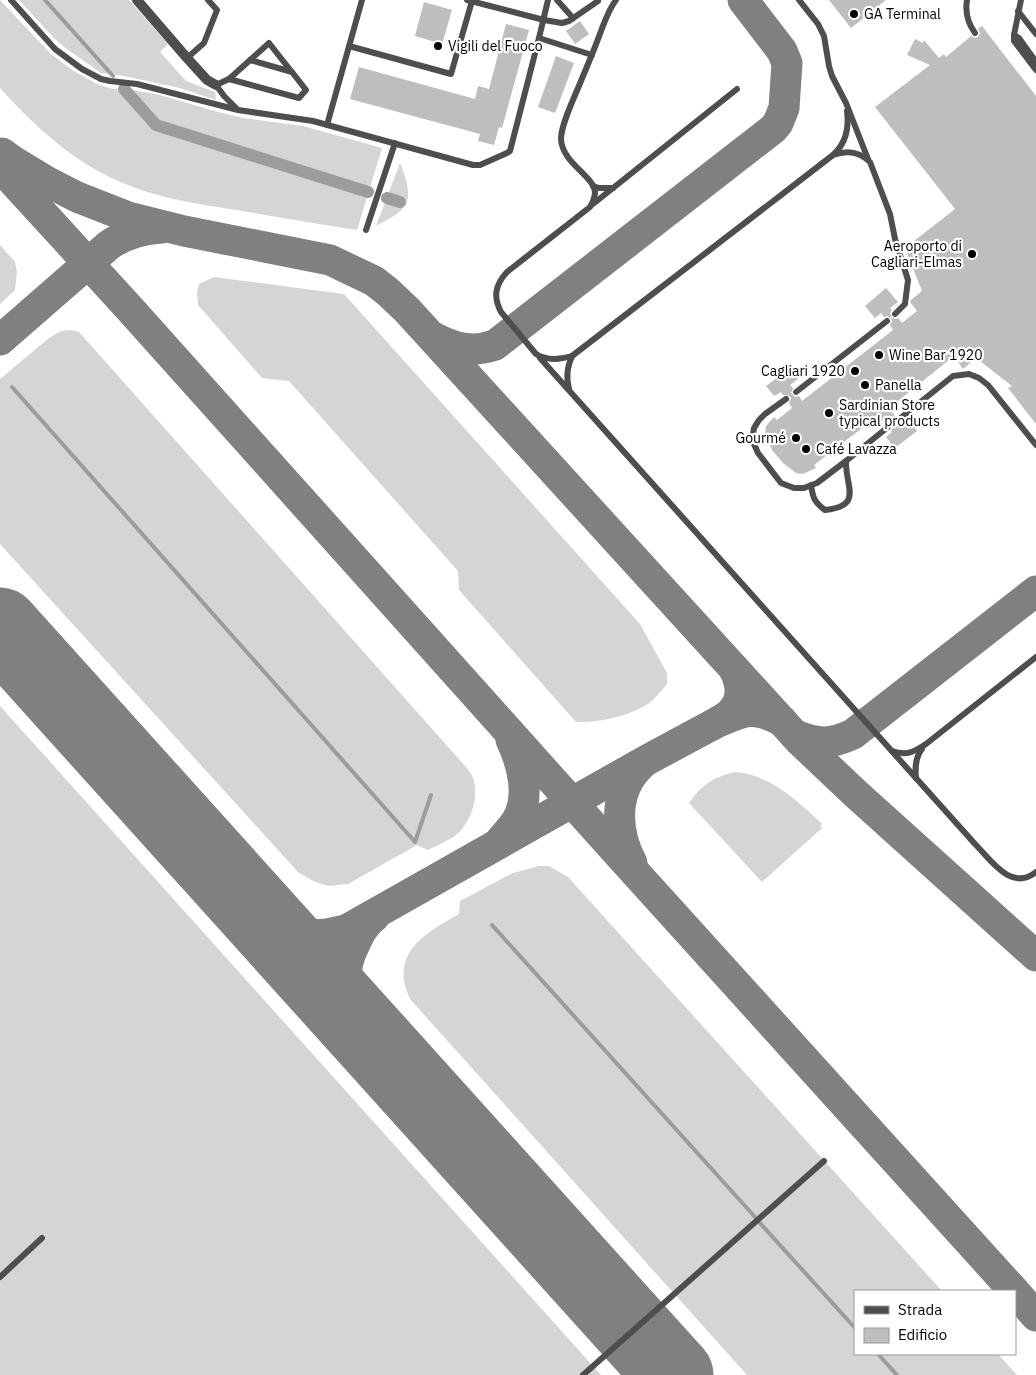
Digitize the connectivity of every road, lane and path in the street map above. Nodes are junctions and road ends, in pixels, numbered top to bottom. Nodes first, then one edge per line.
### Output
1 (11, 0) edge
2 (137, 0) edge
3 (208, 0) edge
4 (362, 0) edge
5 (548, 0) edge
6 (557, 0) edge
7 (598, 0) edge
8 (616, 0) edge
9 (799, 0) edge
10 (967, 0) edge
11 (1021, 0) edge
12 (469, 1) edge
13 (1018, 11) junction
14 (573, 18) junction
15 (544, 20) junction
16 (975, 32) dead end
17 (1036, 34) edge
18 (1014, 36) junction
19 (539, 38) junction
20 (349, 46) junction
21 (592, 55) junction
22 (187, 58) junction
23 (250, 60) junction
24 (1036, 62) edge
25 (1036, 70) edge
26 (292, 72) junction
27 (229, 79) junction
28 (216, 85) junction
29 (736, 90) dead end
30 (846, 102) junction
31 (238, 110) junction
32 (327, 125) junction
33 (394, 143) junction
34 (833, 155) junction
35 (870, 162) junction
36 (593, 186) junction
37 (613, 188) junction
38 (590, 207) junction
39 (366, 230) dead end
40 (895, 314) dead end
41 (887, 321) dead end
42 (536, 354) junction
43 (572, 356) junction
44 (569, 391) junction
45 (796, 392) dead end
46 (786, 399) dead end
47 (898, 420) dead end
48 (888, 427) dead end
49 (1036, 445) edge
50 (846, 461) junction
51 (811, 485) junction
52 (1036, 657) edge
53 (926, 744) junction
54 (891, 750) junction
55 (916, 778) junction
56 (1036, 872) edge
57 (824, 1161) dead end
58 (42, 1238) dead end
59 (0, 1277) edge
60 (583, 1375) edge

1 - 31 lane
2 - 22 street
3 - 22 lane
4 - 20 lane
5 - 15 lane
6 - 14 lane
7 - 14 lane
8 - 21 lane
9 - 30 lane
10 - 16 lane
11 - 13 lane
12 - 15 lane
12 - 20 lane
13 - 17 lane
13 - 18 lane
14 - 15 lane
15 - 19 lane
18 - 24 lane
18 - 25 lane
19 - 21 lane
19 - 33 lane
20 - 32 lane
21 - 36 lane
22 - 28 street
23 - 26 lane
23 - 26 lane
23 - 27 lane
26 - 27 lane
27 - 28 lane
28 - 31 lane
29 - 37 lane
30 - 34 lane
30 - 35 lane
31 - 32 lane
32 - 33 lane
33 - 39 lane
34 - 35 lane
34 - 43 lane
35 - 40 lane
36 - 37 lane
36 - 38 lane
37 - 38 lane
38 - 42 lane
41 - 45 lane
42 - 43 lane
42 - 44 lane
43 - 44 lane
44 - 54 lane
46 - 51 lane
47 - 49 lane
48 - 50 lane
50 - 51 lane
50 - 51 lane
52 - 53 lane
53 - 54 lane
53 - 55 lane
54 - 55 lane
55 - 56 lane
57 - 60 lane
58 - 59 lane

